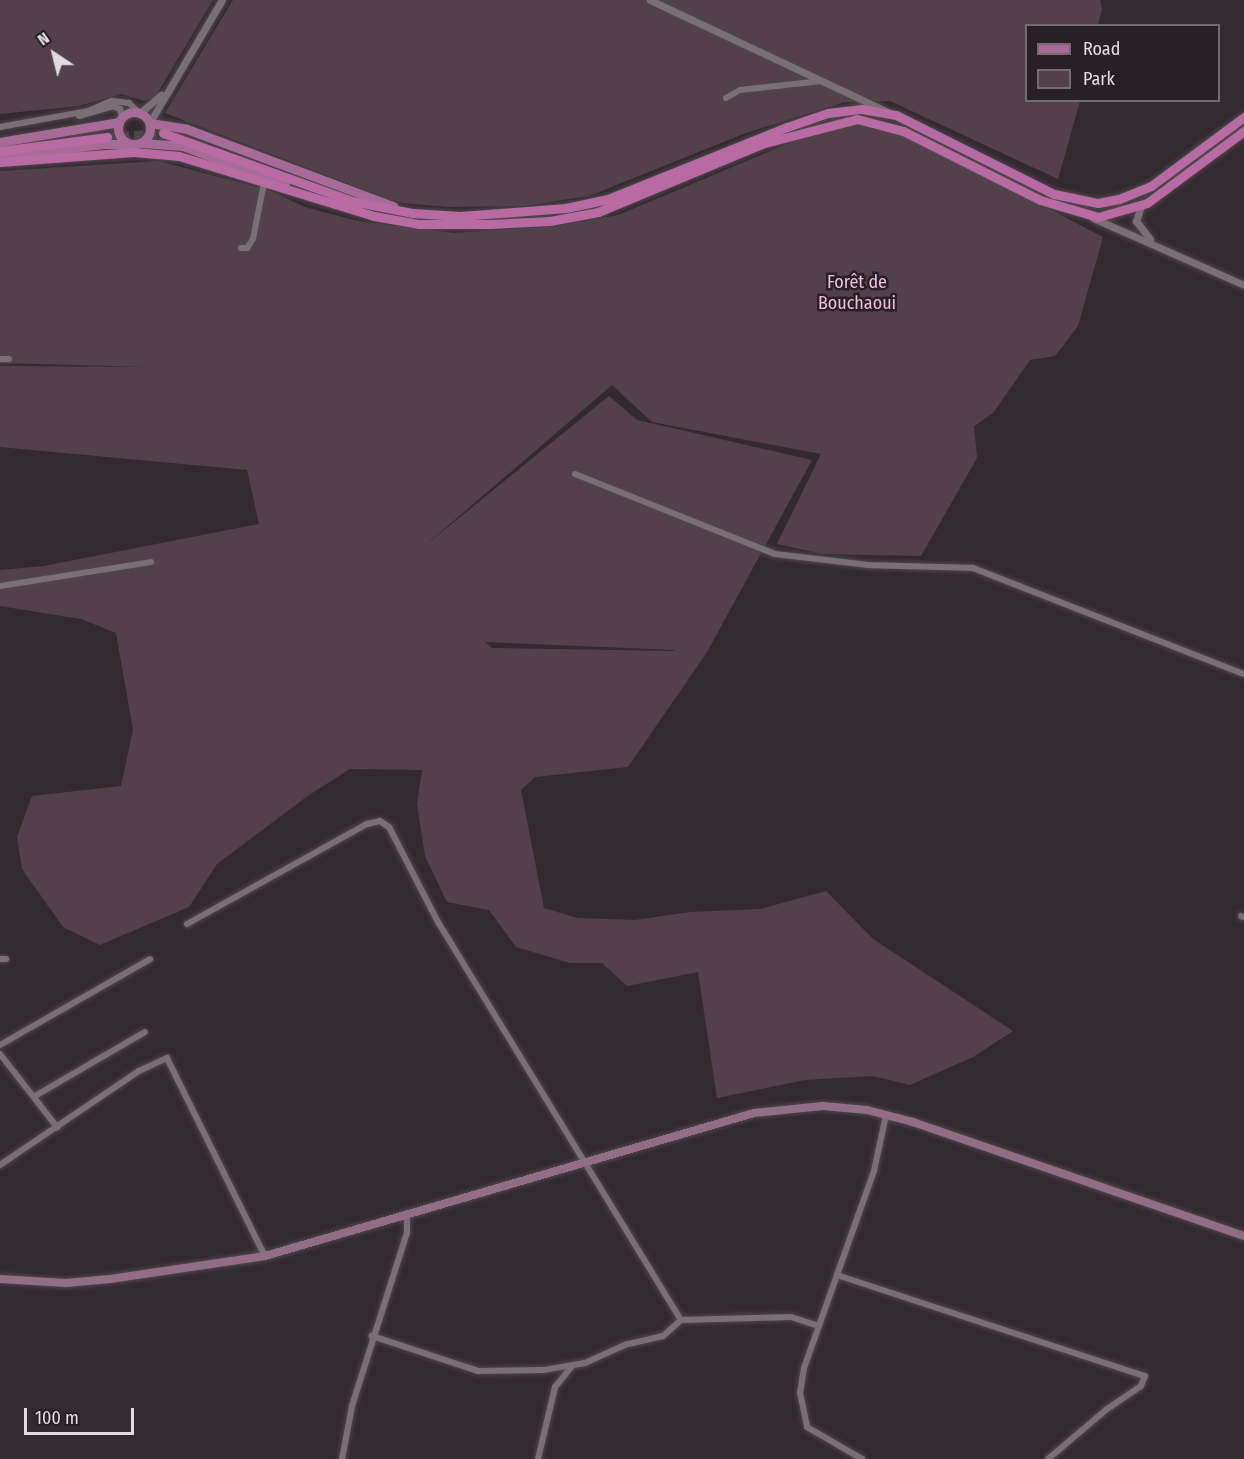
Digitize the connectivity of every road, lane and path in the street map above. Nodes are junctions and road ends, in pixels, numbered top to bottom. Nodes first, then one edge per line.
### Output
1 (222, 0) edge
2 (650, 0) edge
3 (823, 81) junction
4 (170, 83) junction
5 (726, 98) dead end
6 (139, 112) junction
7 (896, 115) junction
8 (63, 116) junction
9 (1244, 117) edge
10 (121, 119) junction
11 (150, 123) junction
12 (0, 128) edge
13 (1244, 131) edge
14 (164, 134) tunnel mouth
15 (107, 137) tunnel mouth
16 (0, 142) edge
17 (137, 143) junction
18 (0, 151) edge
19 (0, 157) edge
20 (0, 162) edge
21 (264, 183) junction
22 (332, 205) junction
23 (1141, 206) junction
24 (412, 213) junction
25 (1086, 215) junction
26 (241, 248) dead end
27 (1161, 248) junction
28 (1244, 285) edge
29 (0, 359) edge
30 (9, 359) dead end
31 (575, 474) dead end
32 (151, 562) dead end
33 (0, 586) edge
34 (1244, 674) edge
35 (187, 924) dead end
36 (150, 958) dead end
37 (145, 1032) dead end
38 (0, 1045) edge
39 (0, 1054) edge
40 (35, 1096) junction
41 (886, 1115) junction
42 (57, 1127) junction
43 (589, 1164) junction
44 (0, 1165) edge
45 (407, 1217) junction
46 (1244, 1236) edge
47 (265, 1256) junction
48 (837, 1275) junction
49 (0, 1279) edge
50 (681, 1320) junction
51 (819, 1326) junction
52 (372, 1336) junction
53 (572, 1365) junction
54 (342, 1459) edge
55 (538, 1459) edge
56 (862, 1459) edge
57 (1048, 1459) edge

1 - 4 street
2 - 3 street
3 - 5 street
3 - 7 street
4 - 6 street
4 - 11 street
6 - 8 street
6 - 10 main road
6 - 11 main road
7 - 9 highway
7 - 24 highway
8 - 10 street
8 - 12 street
10 - 16 main road
10 - 17 main road
11 - 17 main road
11 - 24 main road
13 - 23 highway
14 - 24 highway
15 - 18 highway
17 - 19 main road
17 - 22 main road
20 - 21 highway
21 - 22 highway
21 - 26 street
22 - 25 highway
23 - 25 highway
23 - 27 street
25 - 27 street
27 - 28 street
29 - 30 street
31 - 34 street
32 - 33 street
35 - 43 street
36 - 38 street
37 - 40 street
39 - 40 street
40 - 42 street
41 - 43 main road
41 - 46 main road
41 - 48 street
42 - 44 street
42 - 47 street
43 - 45 main road
43 - 50 street
45 - 47 main road
45 - 52 street
47 - 49 main road
48 - 51 street
48 - 57 street
50 - 51 street
50 - 53 street
51 - 56 street
52 - 53 street
52 - 54 street
53 - 55 street

